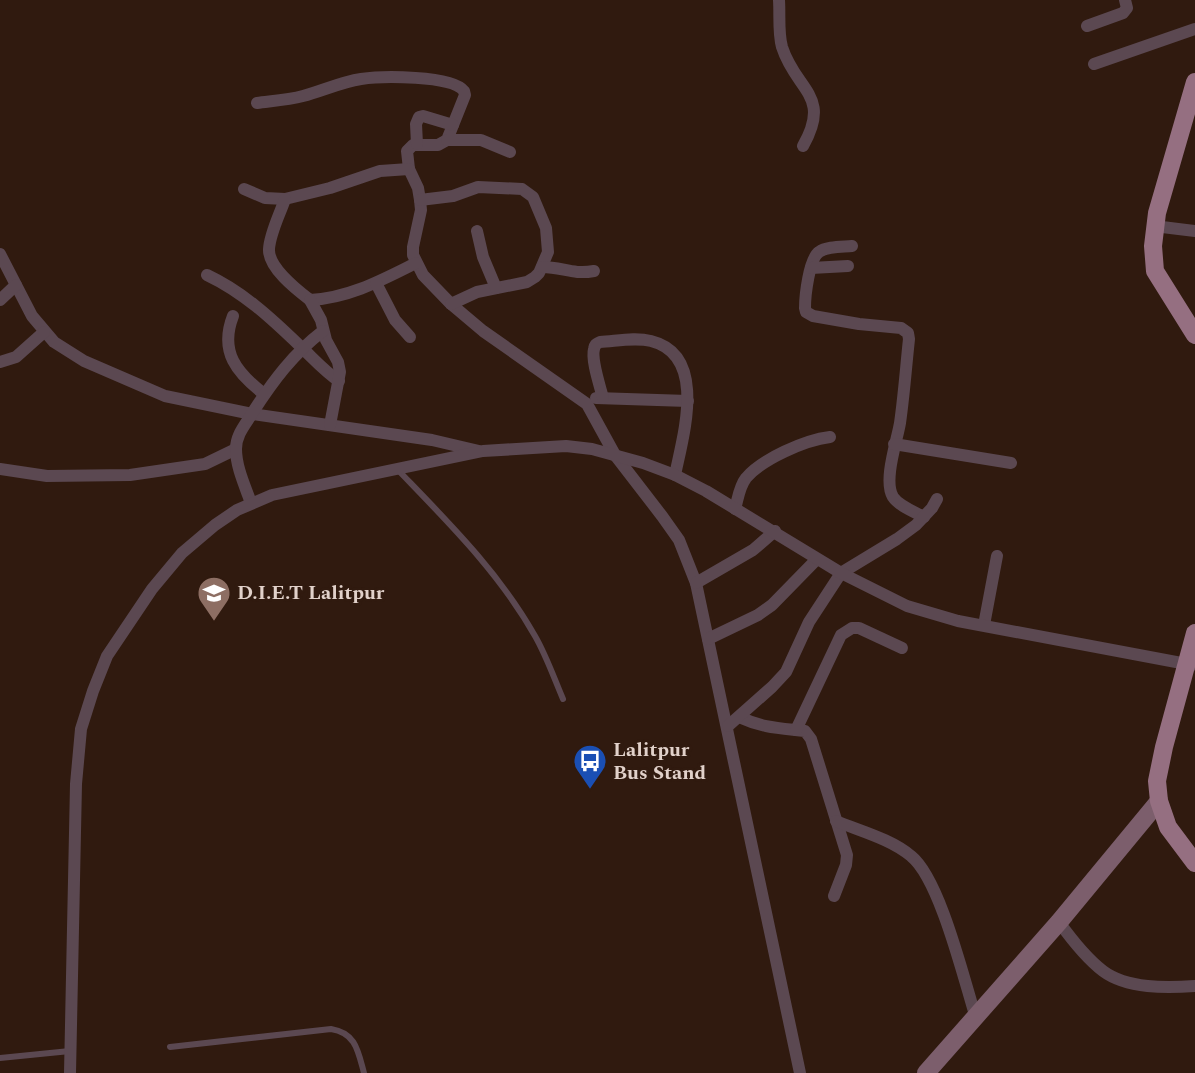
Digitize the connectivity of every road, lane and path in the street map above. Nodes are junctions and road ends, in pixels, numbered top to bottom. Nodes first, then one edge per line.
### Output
1 (779, 0) edge
2 (1125, 0) edge
3 (1087, 26) dead end
4 (1195, 29) edge
5 (1094, 64) dead end
6 (1194, 86) edge
7 (257, 104) dead end
8 (453, 125) junction
9 (447, 140) junction
10 (417, 144) junction
11 (803, 146) dead end
12 (510, 152) dead end
13 (409, 169) junction
14 (244, 189) dead end
15 (285, 199) junction
16 (420, 200) junction
17 (1154, 226) junction
18 (477, 231) dead end
19 (1195, 231) edge
20 (852, 246) dead end
21 (0, 254) edge
22 (416, 263) junction
23 (848, 266) dead end
24 (542, 267) junction
25 (811, 268) junction
26 (594, 271) dead end
27 (207, 274) dead end
28 (376, 283) junction
29 (16, 285) junction
30 (496, 288) junction
31 (0, 300) edge
32 (310, 300) junction
33 (451, 304) junction
34 (233, 316) dead end
35 (323, 331) junction
36 (44, 332) junction
37 (1195, 335) edge
38 (410, 337) dead end
39 (302, 347) junction
40 (0, 362) edge
41 (339, 381) junction
42 (264, 394) junction
43 (580, 397) junction
44 (603, 398) junction
45 (688, 401) junction
46 (252, 414) junction
47 (330, 425) junction
48 (830, 437) dead end
49 (894, 444) junction
50 (236, 449) junction
51 (483, 452) junction
52 (615, 454) junction
53 (1011, 463) dead end
54 (0, 469) edge
55 (396, 469) junction
56 (675, 475) junction
57 (937, 499) dead end
58 (251, 503) junction
59 (735, 509) junction
60 (924, 517) junction
61 (775, 531) junction
62 (997, 556) dead end
63 (818, 558) junction
64 (841, 573) junction
65 (696, 583) junction
66 (984, 625) junction
67 (1195, 633) edge
68 (708, 639) junction
69 (902, 648) dead end
70 (1191, 665) edge
71 (563, 699) dead end
72 (739, 717) junction
73 (728, 726) junction
74 (796, 730) junction
75 (1159, 801) junction
76 (836, 821) junction
77 (1195, 863) edge
78 (834, 896) dead end
79 (1059, 922) junction
80 (1195, 986) edge
81 (976, 1018) junction
82 (170, 1047) dead end
83 (70, 1051) junction
84 (0, 1058) edge
85 (70, 1073) edge
86 (364, 1073) edge
87 (800, 1073) edge
88 (926, 1073) edge

1 - 11 street
2 - 3 street
4 - 5 street
6 - 17 main road
7 - 8 street
8 - 9 street
8 - 10 street
9 - 10 street
9 - 12 street
10 - 13 street
13 - 15 street
13 - 16 street
14 - 15 street
15 - 32 street
16 - 22 street
16 - 24 street
17 - 19 street
17 - 37 main road
18 - 30 street
20 - 25 street
21 - 29 street
22 - 28 street
22 - 33 street
23 - 25 street
24 - 26 street
24 - 30 street
25 - 49 street
27 - 39 street
28 - 32 street
28 - 38 street
29 - 31 street
29 - 36 street
30 - 33 street
32 - 35 street
33 - 43 street
34 - 42 street
35 - 39 street
35 - 41 street
36 - 40 street
36 - 46 street
39 - 41 street
39 - 42 street
41 - 47 street
42 - 46 street
43 - 44 street
43 - 52 street
44 - 45 street
44 - 45 street
45 - 56 street
46 - 47 street
46 - 50 street
47 - 51 street
48 - 59 street
49 - 53 street
49 - 60 street
50 - 54 street
50 - 58 street
51 - 52 street
51 - 55 street
52 - 56 street
52 - 65 street
55 - 58 street
55 - 71 lane
56 - 59 street
57 - 60 street
58 - 83 street
59 - 61 street
60 - 64 street
61 - 63 street
61 - 65 street
62 - 66 street
63 - 64 street
63 - 68 street
64 - 66 street
64 - 72 street
65 - 68 street
66 - 70 street
67 - 70 main road
68 - 73 street
69 - 74 street
70 - 75 main road
72 - 73 street
72 - 74 street
73 - 87 street
74 - 76 street
75 - 77 main road
75 - 79 street
76 - 78 street
76 - 81 street
79 - 80 street
79 - 81 street
81 - 88 street
82 - 86 lane
83 - 84 lane
83 - 85 street

